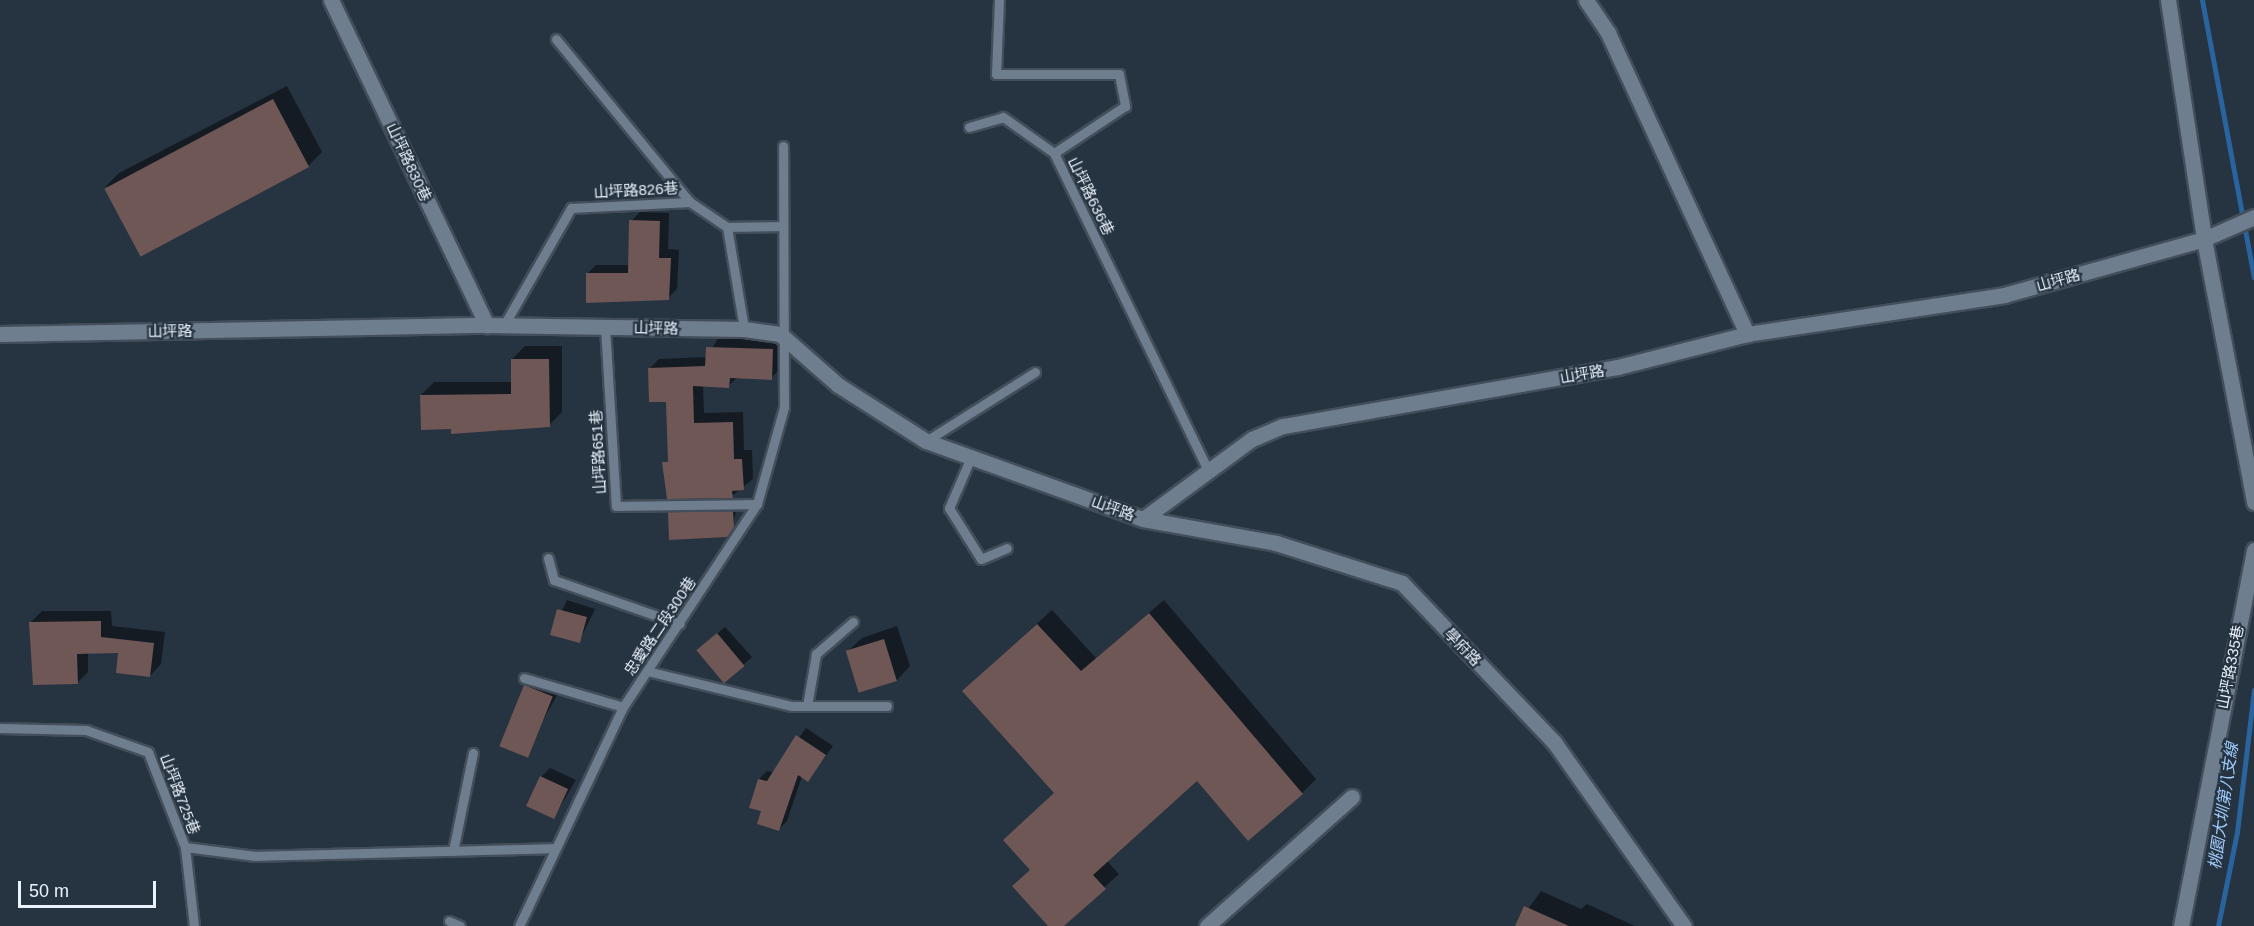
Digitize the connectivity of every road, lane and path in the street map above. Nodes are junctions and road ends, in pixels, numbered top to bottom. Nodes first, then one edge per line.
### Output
1 (330, 0) edge
2 (999, 0) edge
3 (1586, 0) edge
4 (2168, 0) edge
5 (556, 39) dead end
6 (969, 127) dead end
7 (783, 146) dead end
8 (1054, 153) junction
9 (690, 202) junction
10 (2247, 220) edge
11 (782, 226) junction
12 (727, 227) junction
13 (2204, 238) junction
14 (487, 325) junction
15 (504, 325) junction
16 (605, 327) junction
17 (744, 329) junction
18 (0, 334) edge
19 (780, 334) junction
20 (1747, 334) junction
21 (1035, 372) dead end
22 (926, 441) junction
23 (971, 457) junction
24 (1209, 470) junction
25 (2254, 502) edge
26 (757, 504) junction
27 (1143, 519) junction
28 (1006, 548) dead end
29 (2254, 549) edge
30 (548, 558) dead end
31 (853, 622) dead end
32 (680, 624) junction
33 (647, 671) junction
34 (524, 678) dead end
35 (807, 706) junction
36 (887, 706) dead end
37 (623, 707) junction
38 (0, 728) edge
39 (473, 753) dead end
40 (1352, 797) dead end
41 (185, 848) junction
42 (556, 848) junction
43 (453, 851) junction
44 (449, 921) dead end
45 (194, 926) edge
46 (460, 926) edge
47 (519, 926) edge
48 (1207, 926) edge
49 (1684, 926) edge
50 (2181, 926) edge

1 - 14 street, 山坪路830巷
2 - 8 lane, 山坪路636巷
3 - 20 street
4 - 13 street
5 - 9 lane
6 - 8 lane
7 - 11 lane, 忠愛路二段300巷
8 - 24 lane, 山坪路636巷
9 - 12 lane, 山坪路826巷
9 - 15 lane, 山坪路826巷
10 - 13 street, 山坪路
11 - 12 lane
11 - 19 lane, 忠愛路二段300巷
12 - 17 lane
13 - 20 street, 山坪路
13 - 25 street
14 - 15 street, 山坪路
14 - 18 street, 山坪路
15 - 16 street, 山坪路
16 - 17 street, 山坪路
16 - 26 lane, 山坪路651巷
17 - 19 street, 山坪路
19 - 22 street, 山坪路
19 - 26 lane, 忠愛路二段300巷
20 - 24 street, 山坪路
21 - 22 lane
22 - 23 street, 山坪路
23 - 27 street, 山坪路
23 - 28 lane
24 - 27 street, 山坪路
26 - 32 lane, 忠愛路二段300巷
27 - 49 street, 學府路
29 - 50 street, 山坪路335巷
30 - 32 lane
31 - 35 lane
32 - 33 lane, 忠愛路二段300巷
33 - 35 lane
33 - 37 lane, 忠愛路二段300巷
34 - 37 lane
35 - 36 lane
37 - 42 lane, 忠愛路二段300巷
38 - 41 lane, 山坪路725巷
39 - 43 lane
40 - 48 street
41 - 43 lane
41 - 45 lane, 山坪路725巷
42 - 43 lane
42 - 47 lane, 忠愛路二段300巷
44 - 46 lane

